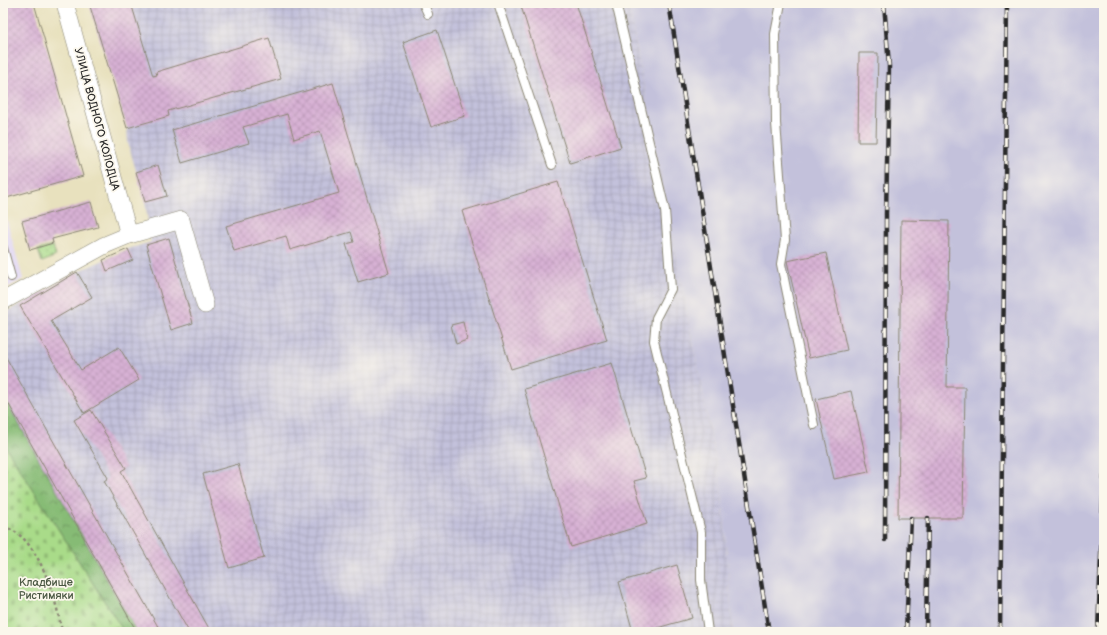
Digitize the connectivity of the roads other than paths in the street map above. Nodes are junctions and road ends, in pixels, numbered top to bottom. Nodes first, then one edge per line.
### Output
1 (65, 3) edge
2 (423, 3) edge
3 (498, 3) edge
4 (616, 3) edge
5 (781, 3) edge
6 (428, 14) dead end
7 (552, 164) dead end
8 (129, 235) junction
9 (3, 248) edge
10 (11, 277) dead end
11 (3, 301) edge
12 (205, 305) dead end
13 (814, 425) dead end
14 (708, 632) edge

1 - 8 street, УЛИЦА ВОДНОГО КОЛОДЦА
2 - 6 lane
3 - 7 lane
4 - 14 lane
5 - 13 lane
8 - 11 street
8 - 12 street
9 - 10 lane

